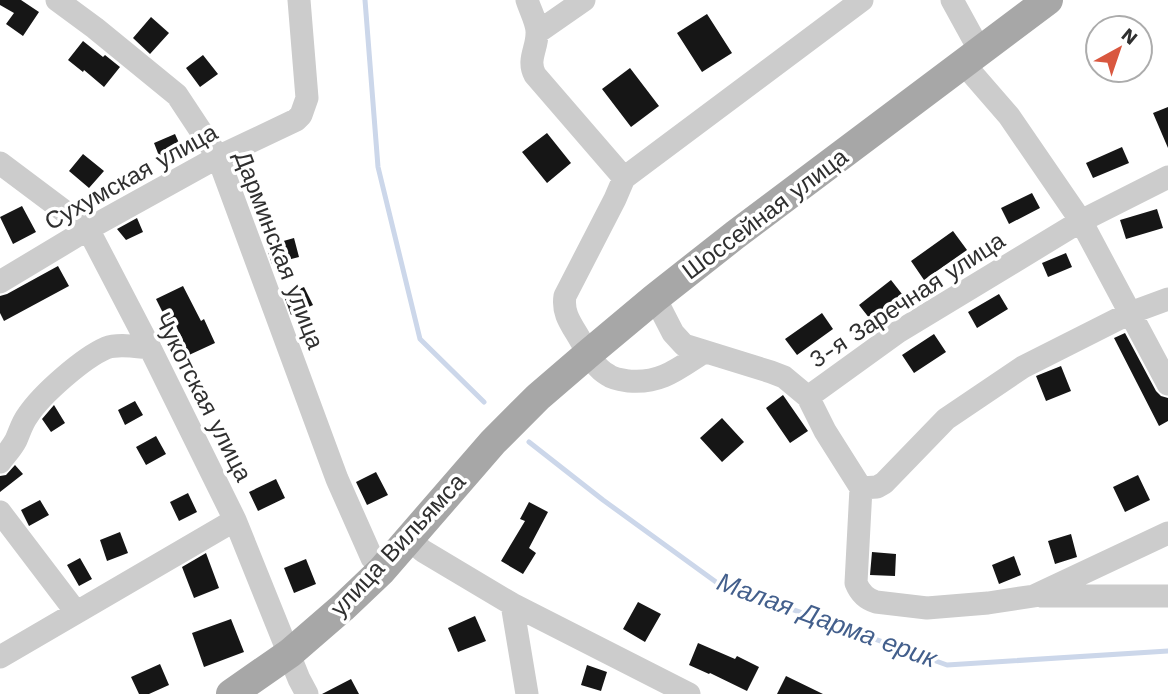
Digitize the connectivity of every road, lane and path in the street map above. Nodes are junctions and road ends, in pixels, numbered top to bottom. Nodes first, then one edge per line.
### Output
1 (57, 0) edge
2 (299, 0) edge
3 (527, 0) edge
4 (584, 0) edge
5 (862, 0) edge
6 (952, 0) edge
7 (1048, 0) edge
8 (538, 32) junction
9 (971, 57) junction
10 (218, 157) junction
11 (0, 163) edge
12 (1168, 177) edge
13 (624, 178) junction
14 (1081, 220) junction
15 (88, 229) junction
16 (0, 282) edge
17 (655, 298) junction
18 (1168, 299) edge
19 (1130, 313) junction
20 (150, 348) junction
21 (704, 352) junction
22 (588, 354) junction
23 (1168, 384) edge
24 (808, 397) junction
25 (493, 442) joint
26 (0, 462) edge
27 (861, 488) junction
28 (0, 512) edge
29 (235, 520) junction
30 (1168, 533) edge
31 (409, 539) junction
32 (382, 570) junction
33 (1034, 596) junction
34 (1168, 596) edge
35 (512, 604) junction
36 (76, 612) junction
37 (290, 653) junction
38 (0, 657) edge
39 (231, 694) edge
40 (307, 694) edge
41 (527, 694) edge
42 (689, 694) edge

1 - 10 street, Дарминская улица
2 - 10 street, Сухумская улица
3 - 8 street
4 - 8 street
5 - 13 street
6 - 9 street
7 - 9 main road, Шоссейная улица
8 - 13 street
9 - 14 street
9 - 17 main road, Шоссейная улица
10 - 15 street, Сухумская улица
10 - 32 street, Дарминская улица
11 - 15 street, Чукотская улица
12 - 14 street, 3-я Заречная улица
13 - 22 street
14 - 19 street
14 - 24 street, 3-я Заречная улица
15 - 16 street, Сухумская улица
15 - 20 street, Чукотская улица
17 - 21 street, 3-я Заречная улица
17 - 22 main road, Шоссейная улица
18 - 19 street
19 - 23 street
19 - 27 street
20 - 26 street
20 - 29 street, Чукотская улица
21 - 22 street
21 - 24 street, 3-я Заречная улица
22 - 25 main road, Шоссейная улица
24 - 27 street
25 - 31 main road, улица Вильямса
27 - 33 street
28 - 36 street
29 - 36 street
29 - 37 street, Чукотская улица
30 - 33 street
31 - 32 main road, улица Вильямса
31 - 35 street
32 - 37 main road, улица Вильямса
33 - 34 street
35 - 41 street
35 - 42 street
36 - 38 street
37 - 39 main road, улица Вильямса
37 - 40 street, Чукотская улица

